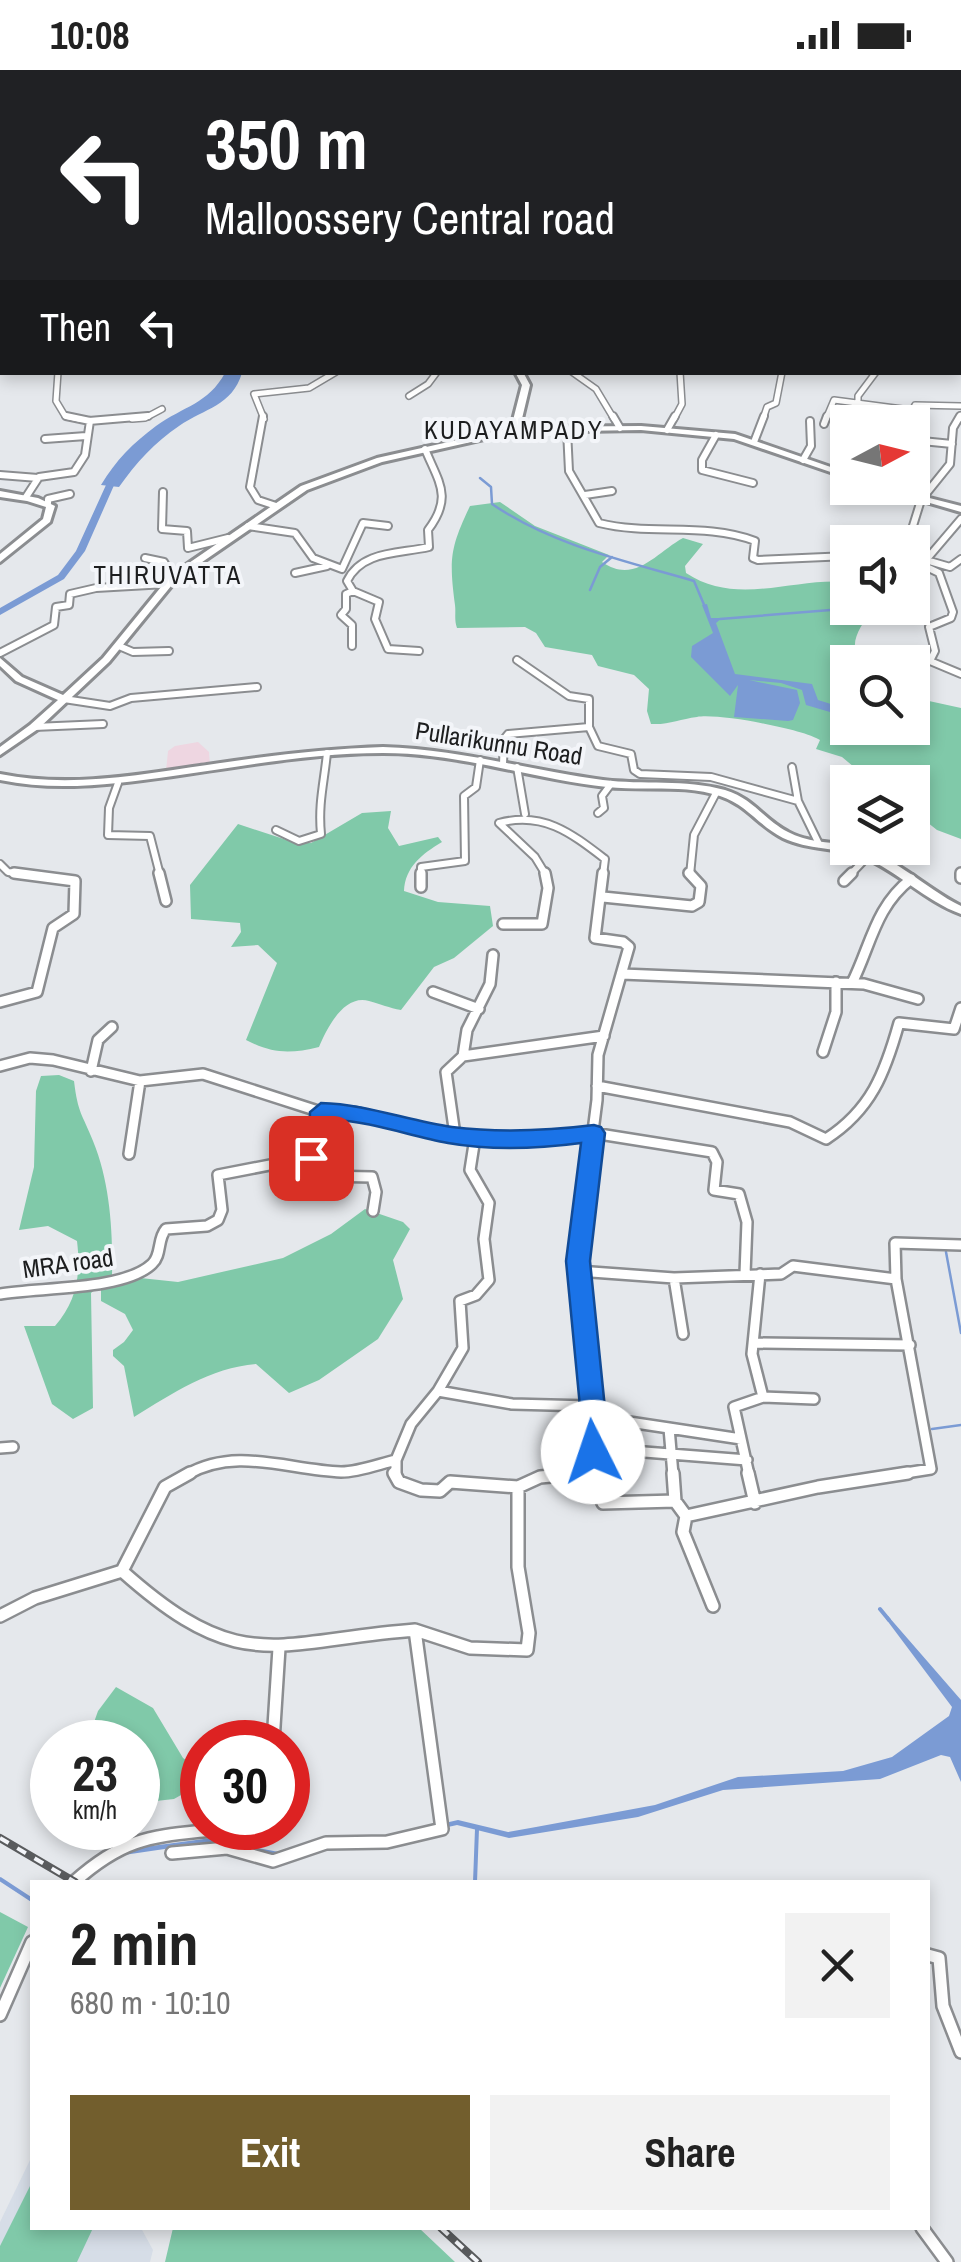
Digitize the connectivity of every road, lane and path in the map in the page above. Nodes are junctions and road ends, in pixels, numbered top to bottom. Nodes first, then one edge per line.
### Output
1 (58, 375) edge
2 (334, 375) edge
3 (434, 375) edge
4 (521, 375) edge
5 (576, 375) edge
6 (680, 375) edge
7 (781, 375) edge
8 (878, 375) edge
9 (409, 396) dead end
10 (858, 403) junction
11 (873, 405) edge
12 (914, 405) edge
13 (961, 406) edge
14 (162, 409) dead end
15 (961, 415) edge
16 (89, 420) junction
17 (810, 421) dead end
18 (824, 424) dead end
19 (620, 428) junction
20 (515, 430) junction
21 (567, 430) junction
22 (666, 430) junction
23 (716, 435) junction
24 (86, 436) junction
25 (45, 439) dead end
26 (754, 442) junction
27 (930, 443) edge
28 (955, 446) edge
29 (425, 448) junction
30 (803, 460) junction
31 (830, 470) edge
32 (0, 476) edge
33 (38, 478) junction
34 (752, 483) dead end
35 (930, 489) edge
36 (612, 491) dead end
37 (163, 492) dead end
38 (0, 494) edge
39 (70, 494) dead end
40 (585, 495) junction
41 (26, 497) junction
42 (930, 502) edge
43 (48, 503) junction
44 (276, 506) junction
45 (961, 509) edge
46 (961, 519) edge
47 (248, 526) junction
48 (388, 526) dead end
49 (957, 529) edge
50 (228, 538) junction
51 (145, 558) dead end
52 (830, 558) edge
53 (0, 559) edge
54 (960, 560) edge
55 (327, 566) junction
56 (930, 569) edge
57 (346, 570) junction
58 (295, 573) dead end
59 (170, 581) junction
60 (352, 591) junction
61 (119, 646) junction
62 (352, 646) dead end
63 (170, 650) dead end
64 (418, 651) dead end
65 (0, 653) edge
66 (517, 660) dead end
67 (0, 661) edge
68 (961, 674) edge
69 (258, 687) dead end
70 (64, 699) junction
71 (103, 724) dead end
72 (34, 727) junction
73 (589, 727) junction
74 (0, 752) edge
75 (326, 753) junction
76 (480, 760) junction
77 (503, 764) junction
78 (792, 766) dead end
79 (517, 767) junction
80 (0, 777) edge
81 (118, 783) junction
82 (610, 784) junction
83 (716, 793) junction
84 (798, 801) junction
85 (598, 813) dead end
86 (525, 814) junction
87 (276, 830) dead end
88 (819, 844) junction
89 (830, 846) edge
90 (0, 864) edge
91 (859, 865) edge
92 (886, 865) edge
93 (911, 879) junction
94 (844, 881) dead end
95 (421, 887) dead end
96 (603, 896) junction
97 (166, 902) dead end
98 (961, 910) edge
99 (503, 924) dead end
100 (493, 955) dead end
101 (622, 974) junction
102 (836, 982) junction
103 (852, 983) junction
104 (434, 992) dead end
105 (918, 998) dead end
106 (0, 1002) edge
107 (961, 1008) edge
108 (478, 1009) junction
109 (112, 1027) dead end
110 (604, 1036) junction
111 (823, 1052) dead end
112 (463, 1056) junction
113 (0, 1066) edge
114 (91, 1071) junction
115 (140, 1081) junction
116 (597, 1086) junction
117 (321, 1112) junction
118 (594, 1133) junction
119 (449, 1135) junction
120 (476, 1138) junction
121 (129, 1154) dead end
122 (316, 1156) junction
123 (373, 1211) dead end
124 (961, 1245) edge
125 (578, 1271) junction
126 (745, 1274) junction
127 (760, 1274) junction
128 (674, 1278) junction
129 (896, 1279) junction
130 (0, 1294) edge
131 (683, 1334) dead end
132 (754, 1343) junction
133 (910, 1345) junction
134 (438, 1390) junction
135 (763, 1397) junction
136 (814, 1399) dead end
137 (589, 1406) junction
138 (616, 1420) dead end
139 (668, 1428) junction
140 (740, 1439) junction
141 (0, 1448) edge
142 (13, 1448) dead end
143 (619, 1450) dead end
144 (669, 1454) junction
145 (396, 1460) junction
146 (747, 1460) junction
147 (584, 1473) junction
148 (518, 1487) junction
149 (676, 1502) junction
150 (755, 1504) junction
151 (686, 1516) junction
152 (122, 1571) junction
153 (713, 1606) dead end
154 (0, 1616) edge
155 (414, 1630) junction
156 (279, 1648) junction
157 (274, 1720) edge
158 (440, 1811) joint
159 (180, 1834) edge
160 (310, 1849) edge
161 (191, 1850) edge
162 (241, 1850) edge
163 (307, 1850) edge
164 (172, 1853) dead end
165 (76, 1880) edge
166 (30, 1947) edge
167 (930, 1956) edge
168 (0, 2015) edge
169 (961, 2052) edge
170 (923, 2230) edge
171 (947, 2262) edge

1 - 16 street
2 - 44 street
3 - 9 street
4 - 20 main road
5 - 19 street
6 - 22 street
7 - 26 street
8 - 10 street
10 - 11 street
10 - 18 street
12 - 13 street
14 - 16 street
15 - 28 street
16 - 24 street
17 - 30 street
19 - 21 main road
19 - 22 main road
20 - 21 main road
20 - 29 main road
21 - 40 street
22 - 23 main road
23 - 26 main road
23 - 34 street
24 - 25 street
24 - 33 street
26 - 30 main road
27 - 28 street
28 - 35 street
29 - 44 main road
29 - 57 street
30 - 31 main road
32 - 33 street
33 - 41 street
36 - 40 street
37 - 50 street
38 - 41 main road
39 - 43 street
40 - 52 street
41 - 43 main road
42 - 45 main road
43 - 53 main road
44 - 47 main road
46 - 49 street
47 - 50 main road
47 - 55 street
48 - 57 street
49 - 54 street
50 - 59 main road
51 - 59 street
55 - 57 street
55 - 58 street
56 - 68 street
57 - 60 street
59 - 61 main road
59 - 65 street
60 - 62 street
60 - 64 street
61 - 63 street
61 - 70 main road
66 - 73 street
67 - 70 main road
69 - 70 street
70 - 72 main road
71 - 72 street
72 - 74 main road
73 - 77 street
73 - 84 street
75 - 76 main road, Pullarikunnu Road
75 - 81 main road, Pullarikunnu Road
75 - 87 street
76 - 77 main road, Pullarikunnu Road
76 - 95 street
77 - 79 main road, Pullarikunnu Road
78 - 84 street
79 - 82 main road, Pullarikunnu Road
79 - 86 street
80 - 81 main road, Pullarikunnu Road
81 - 97 street
82 - 83 main road, Pullarikunnu Road
82 - 85 street
83 - 88 main road, Pullarikunnu Road
83 - 96 street
84 - 88 street
86 - 96 street
86 - 99 street
88 - 89 main road, Pullarikunnu Road
90 - 106 street
91 - 94 street
92 - 93 main road, Pullarikunnu Road
93 - 98 main road, Pullarikunnu Road
93 - 103 street
96 - 101 street
100 - 108 street
101 - 102 street
101 - 110 street
102 - 103 street
102 - 111 street
103 - 105 street
104 - 108 street
107 - 116 street
108 - 112 street
109 - 114 street
110 - 112 street
110 - 116 street
112 - 119 street
113 - 114 street
114 - 115 street
115 - 117 street
115 - 121 street
116 - 118 street
117 - 119 street
117 - 122 street
118 - 120 street
118 - 125 street
118 - 126 street
119 - 120 street
120 - 134 street
122 - 123 street
122 - 130 street, MRA road
124 - 129 street
125 - 128 street
125 - 137 street
126 - 127 street
126 - 128 street
127 - 129 street
127 - 132 street
128 - 131 street
129 - 133 street
132 - 133 street
132 - 135 street
133 - 150 street
134 - 137 street
134 - 145 street
135 - 136 street
135 - 140 street
137 - 147 street
138 - 139 street
139 - 140 street
139 - 144 street
140 - 146 street
141 - 142 street
143 - 144 street
144 - 146 street
144 - 149 street
145 - 148 street
145 - 152 street
146 - 150 street
147 - 148 street
147 - 149 street
148 - 155 street
149 - 151 street
150 - 151 street
151 - 153 street
152 - 154 street
152 - 156 street
155 - 156 street
155 - 158 street
156 - 157 street
158 - 160 street
159 - 165 street
161 - 164 street
162 - 163 street
166 - 168 street
167 - 169 street
170 - 171 street

